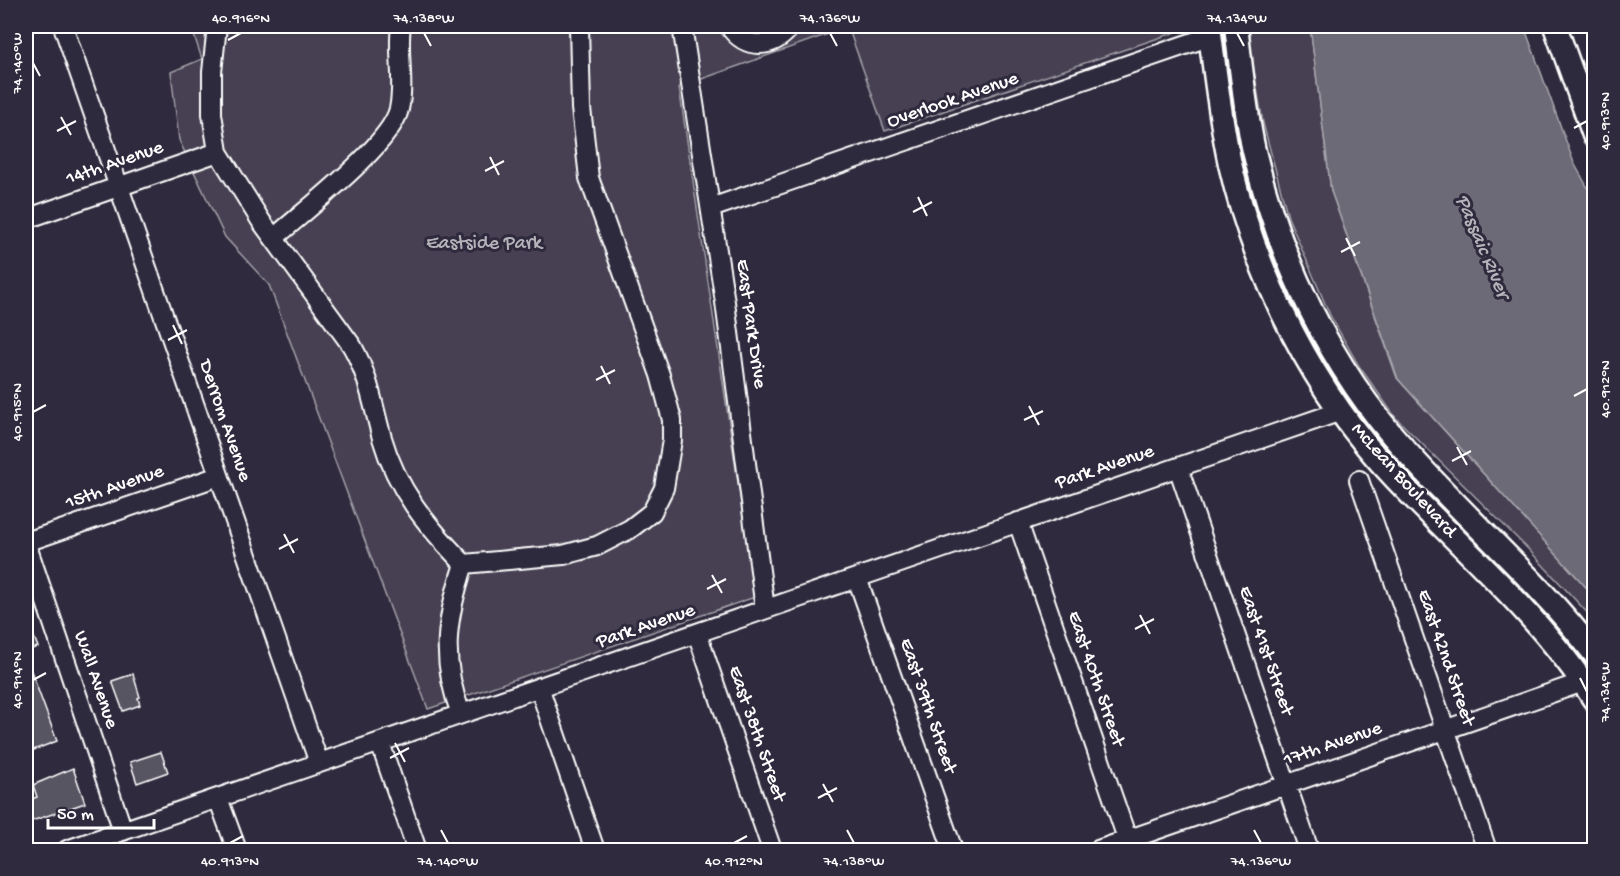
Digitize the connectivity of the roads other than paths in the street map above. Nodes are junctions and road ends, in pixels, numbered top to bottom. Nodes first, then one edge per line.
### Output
1 (63, 26) edge
2 (217, 26) edge
3 (401, 26) edge
4 (579, 26) edge
5 (682, 26) edge
6 (729, 26) edge
7 (792, 26) edge
8 (1236, 26) edge
9 (1555, 26) edge
10 (1210, 31) edge
11 (1594, 135) edge
12 (218, 152) junction
13 (119, 187) junction
14 (711, 208) junction
15 (26, 219) edge
16 (274, 238) junction
17 (1341, 411) junction
18 (1178, 467) junction
19 (219, 476) junction
20 (1359, 480) dead end
21 (1018, 522) junction
22 (26, 543) edge
23 (464, 564) junction
24 (857, 578) junction
25 (765, 609) junction
26 (697, 633) junction
27 (1594, 653) edge
28 (539, 687) junction
29 (1589, 690) edge
30 (461, 714) junction
31 (1446, 730) junction
32 (380, 742) junction
33 (319, 764) junction
34 (1287, 785) junction
35 (219, 798) junction
36 (123, 831) junction
37 (1129, 846) edge
38 (67, 850) edge
39 (237, 850) edge
40 (417, 850) edge
41 (595, 850) edge
42 (772, 850) edge
43 (953, 850) edge
44 (1098, 850) edge
45 (1309, 850) edge
46 (1487, 850) edge

1 - 13 street, Derrom Avenue
2 - 12 street
3 - 16 street
4 - 23 street
5 - 14 street, East Park Drive
6 - 7 street
8 - 27 main road, McLean Boulevard
9 - 11 main road
10 - 14 street, Overlook Avenue
10 - 17 main road, McLean Boulevard
12 - 13 street, 14th Avenue
12 - 16 street
13 - 15 street, 14th Avenue
13 - 19 street, Derrom Avenue
14 - 25 street, East Park Drive
16 - 23 street
17 - 18 street, Park Avenue
17 - 29 main road, McLean Boulevard
18 - 21 street, Park Avenue
18 - 34 street, East 41st Street
19 - 22 street, 15th Avenue
19 - 33 street, Derrom Avenue
20 - 31 street, East 42nd Street
21 - 24 street, Park Avenue
21 - 37 street, East 40th Street
22 - 36 street, Wall Avenue
23 - 30 street
24 - 25 street, Park Avenue
24 - 43 street, East 39th Street
25 - 26 street, Park Avenue
26 - 28 street, Park Avenue
26 - 42 street, East 38th Street
28 - 30 street, Park Avenue
28 - 41 street
29 - 31 street, 17th Avenue
30 - 32 street, Park Avenue
31 - 34 street, 17th Avenue
31 - 46 street, East 42nd Street
32 - 33 street, Park Avenue
32 - 40 street
33 - 35 street, Park Avenue
34 - 37 street, 17th Avenue
34 - 45 street, East 41st Street
35 - 36 street, Park Avenue
35 - 39 street
36 - 38 street, Park Avenue
37 - 44 street, 17th Avenue

